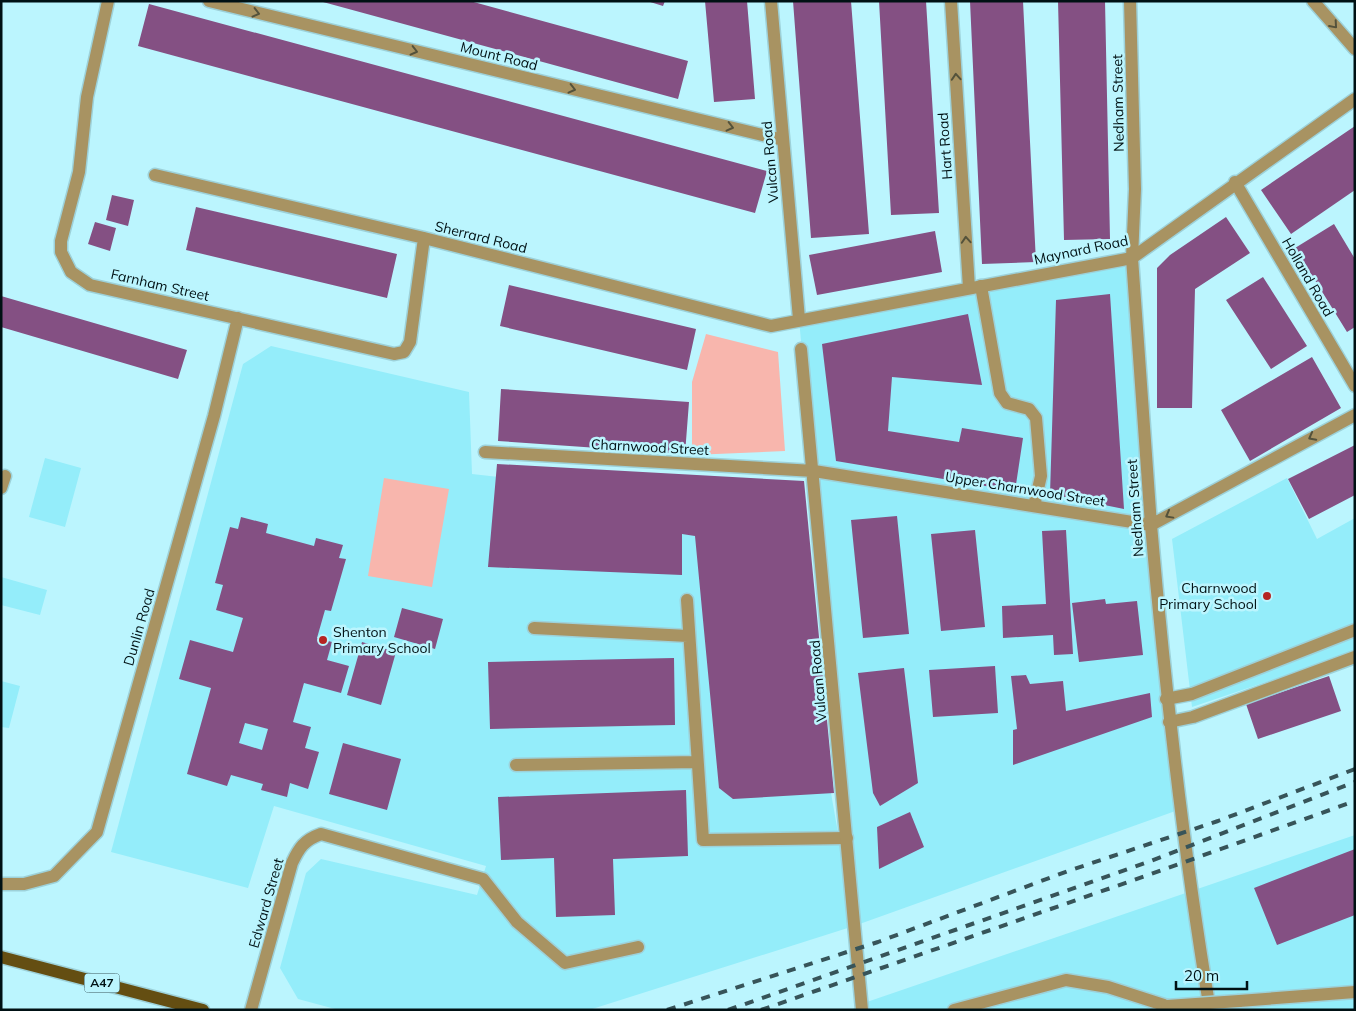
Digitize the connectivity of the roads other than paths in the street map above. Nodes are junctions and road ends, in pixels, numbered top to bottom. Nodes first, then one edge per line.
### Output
1 (108, 1) edge
2 (209, 1) edge
3 (771, 1) edge
4 (951, 1) edge
5 (1130, 1) edge
6 (1313, 1) edge
7 (1355, 50) edge
8 (1355, 99) edge
9 (783, 140) junction
10 (155, 175) dead end
11 (1235, 182) junction
12 (424, 238) junction
13 (1132, 258) junction
14 (975, 287) junction
15 (238, 318) junction
16 (798, 319) junction
17 (801, 349) dead end
18 (1355, 386) edge
19 (1355, 415) edge
20 (485, 452) dead end
21 (814, 471) junction
22 (1034, 506) junction
23 (1151, 525) junction
24 (686, 600) dead end
25 (534, 628) dead end
26 (1355, 630) edge
27 (688, 636) junction
28 (1355, 657) edge
29 (1166, 699) junction
30 (1169, 722) junction
31 (697, 762) junction
32 (516, 765) dead end
33 (847, 838) junction
34 (1, 884) edge
35 (638, 947) dead end
36 (1, 957) edge
37 (1355, 992) edge
38 (1163, 1008) edge
39 (203, 1010) edge
40 (251, 1010) edge
41 (862, 1010) edge
42 (954, 1010) edge
43 (1210, 1010) edge

1 - 15 street, Farnham Street
2 -> 9 street, Mount Road
3 - 9 street, Vulcan Road
14 -> 4 street, Hart Road
5 - 13 street, Nedham Street
6 -> 7 street
8 - 11 street, Maynard Road
9 - 16 street, Vulcan Road
10 - 12 street, Sherrard Road
11 - 13 street, Maynard Road
11 - 18 street, Holland Road
12 - 15 street, Farnham Street
12 - 16 street, Sherrard Road
13 - 14 street, Maynard Road
13 - 23 street, Nedham Street
14 - 16 street, Maynard Road
14 - 22 street, Hart Road
15 - 34 street, Dunlin Road
17 - 21 street, Vulcan Road
19 -> 23 street
20 - 21 street, Charnwood Street
21 - 22 street, Upper Charnwood Street
21 - 33 street, Vulcan Road
22 - 23 street, Upper Charnwood Street
23 - 29 street, Nedham Street
24 - 27 street
25 - 27 street
26 - 29 street
27 - 31 street
28 - 30 street
29 - 30 street, Nedham Street
30 - 43 street, Nedham Street
31 - 32 street
31 - 33 street
33 - 41 street, Vulcan Road
35 - 40 street, Edward Street
36 - 39 main road, A47
37 - 38 street, bridge
38 - 42 street

